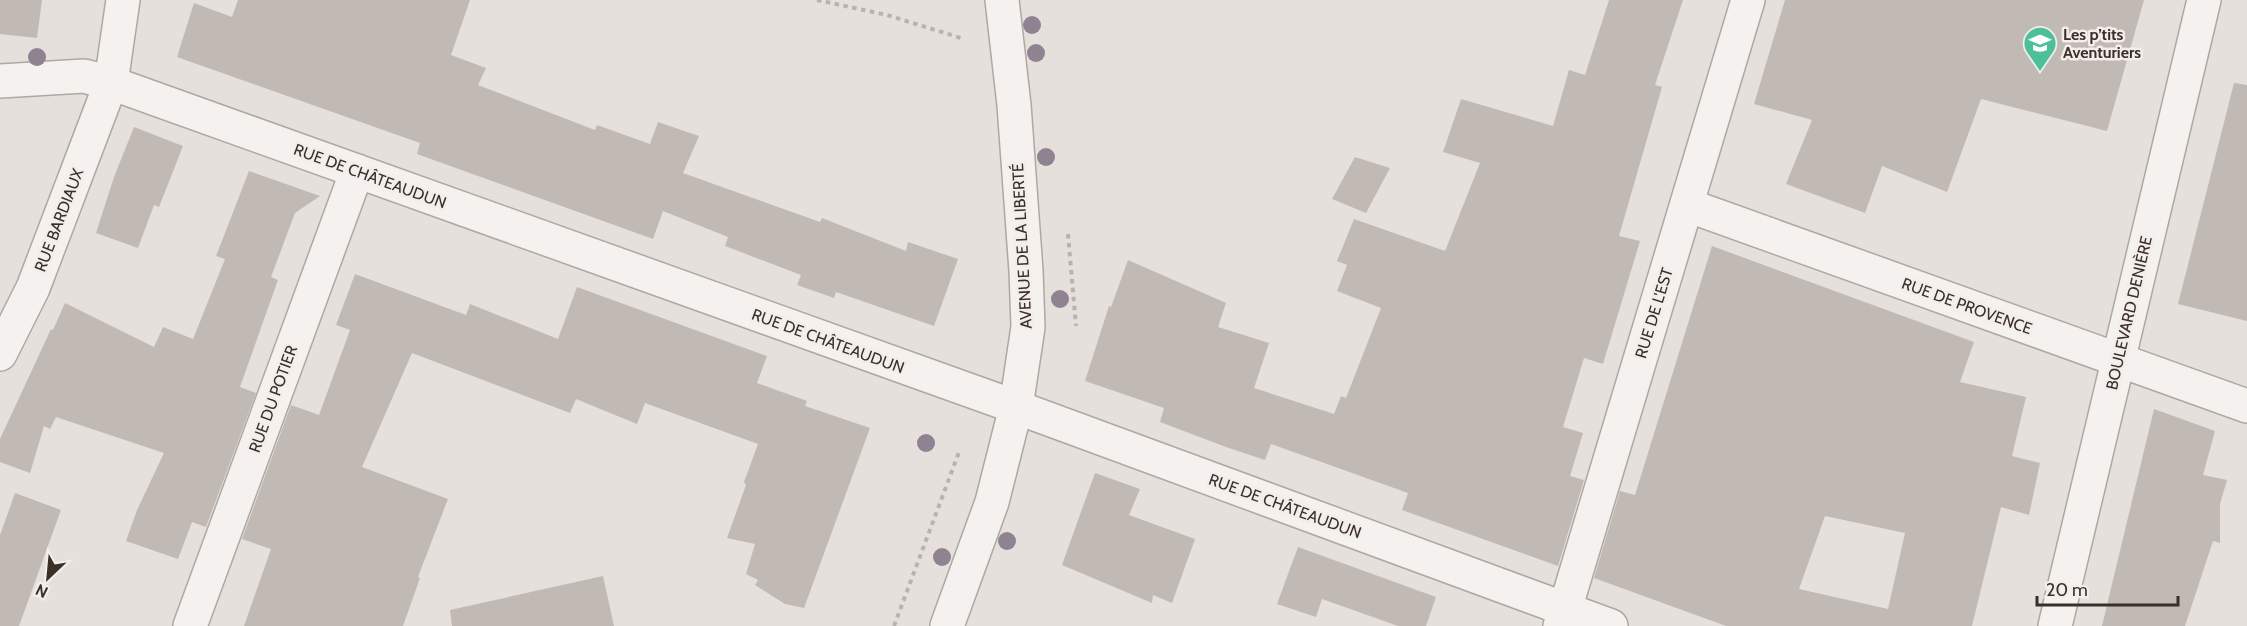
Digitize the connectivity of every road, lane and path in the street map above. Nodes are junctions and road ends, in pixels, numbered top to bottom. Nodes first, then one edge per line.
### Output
1 (123, 0) edge
2 (817, 0) edge
3 (1002, 0) edge
4 (1748, 0) edge
5 (2204, 0) edge
6 (967, 50) dead end
7 (0, 81) edge
8 (111, 83) junction
9 (357, 171) junction
10 (1687, 205) junction
11 (0, 354) edge
12 (2118, 360) junction
13 (978, 394) junction
14 (2247, 406) edge
15 (1016, 407) junction
16 (1563, 617) edge
17 (190, 626) edge
18 (894, 626) edge
19 (947, 626) edge
20 (1611, 626) edge
21 (2055, 626) edge

1 - 8 street, RUE BARDIAUX
2 - 6 path
3 - 15 street, AVENUE DE LA LIBERTÉ
4 - 10 street, RUE DE L'EST
5 - 12 street, BOULEVARD DENIÈRE
7 - 8 street
8 - 9 street, RUE DE CHÂTEAUDUN
8 - 11 street, RUE BARDIAUX
9 - 13 street, RUE DE CHÂTEAUDUN
9 - 17 street, RUE DU POTIER
10 - 12 street, RUE DE PROVENCE
10 - 16 street, RUE DE L'EST
12 - 14 street, RUE DE PROVENCE
12 - 21 street, BOULEVARD DENIÈRE
13 - 15 street, RUE DE CHÂTEAUDUN
13 - 18 path
15 - 16 street, RUE DE CHÂTEAUDUN
15 - 19 street, AVENUE DE LA LIBERTÉ
16 - 20 street, RUE DE CHÂTEAUDUN

